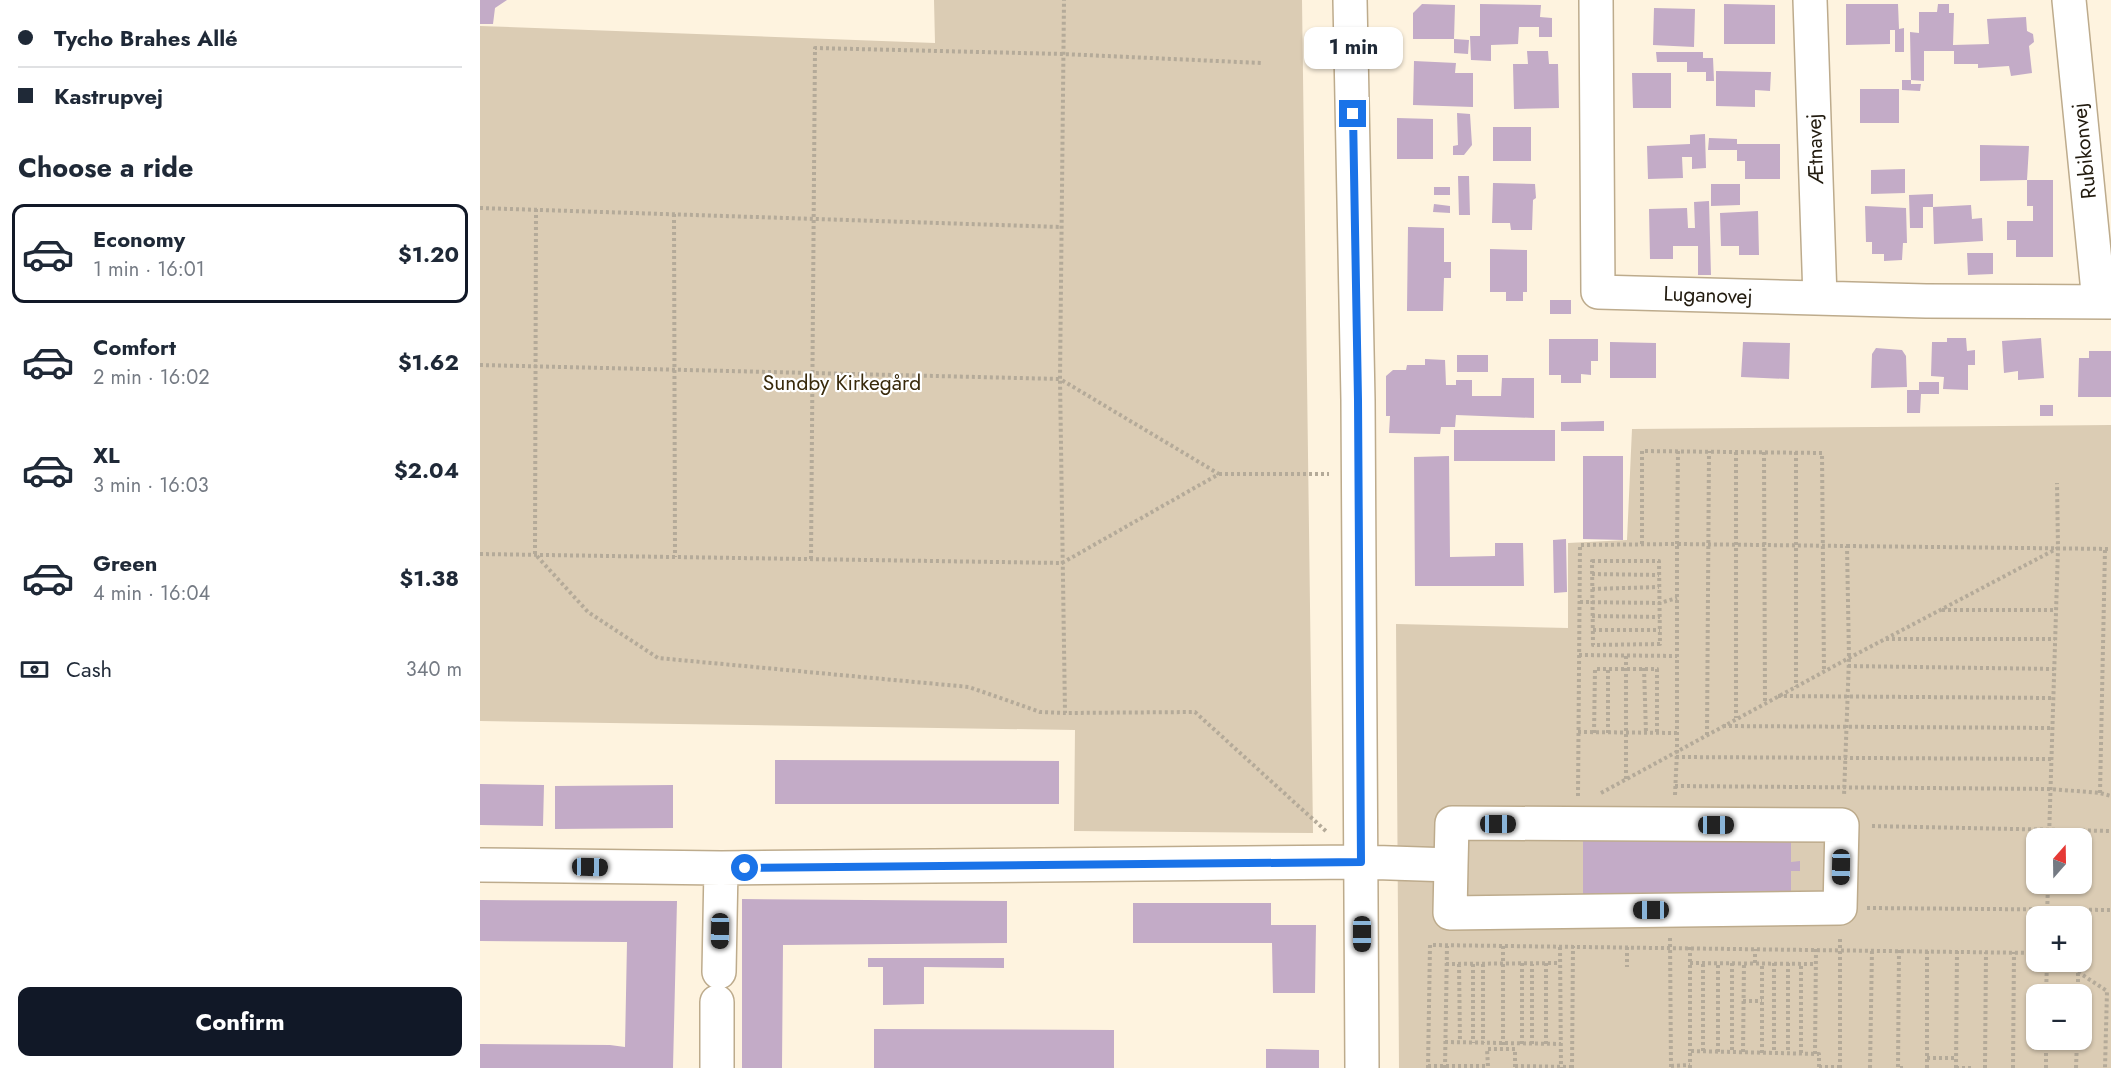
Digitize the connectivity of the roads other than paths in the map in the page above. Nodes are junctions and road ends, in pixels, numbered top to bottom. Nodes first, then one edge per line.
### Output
1 (1350, 0) edge
2 (1596, 0) edge
3 (1810, 0) edge
4 (2069, 0) edge
5 (1820, 298) junction
6 (2105, 302) edge
7 (1361, 862) junction
8 (480, 865) edge
9 (1451, 865) junction
10 (722, 868) junction
11 (717, 1068) edge
12 (1362, 1068) edge

1 - 7 street
2 - 5 street, Luganovej
3 - 5 street, Ætnavej
4 - 6 street, Rubikonvej
5 - 6 street, Luganovej
7 - 9 street
7 - 10 street
7 - 12 street
8 - 10 street
9 - 9 street
10 - 11 street

